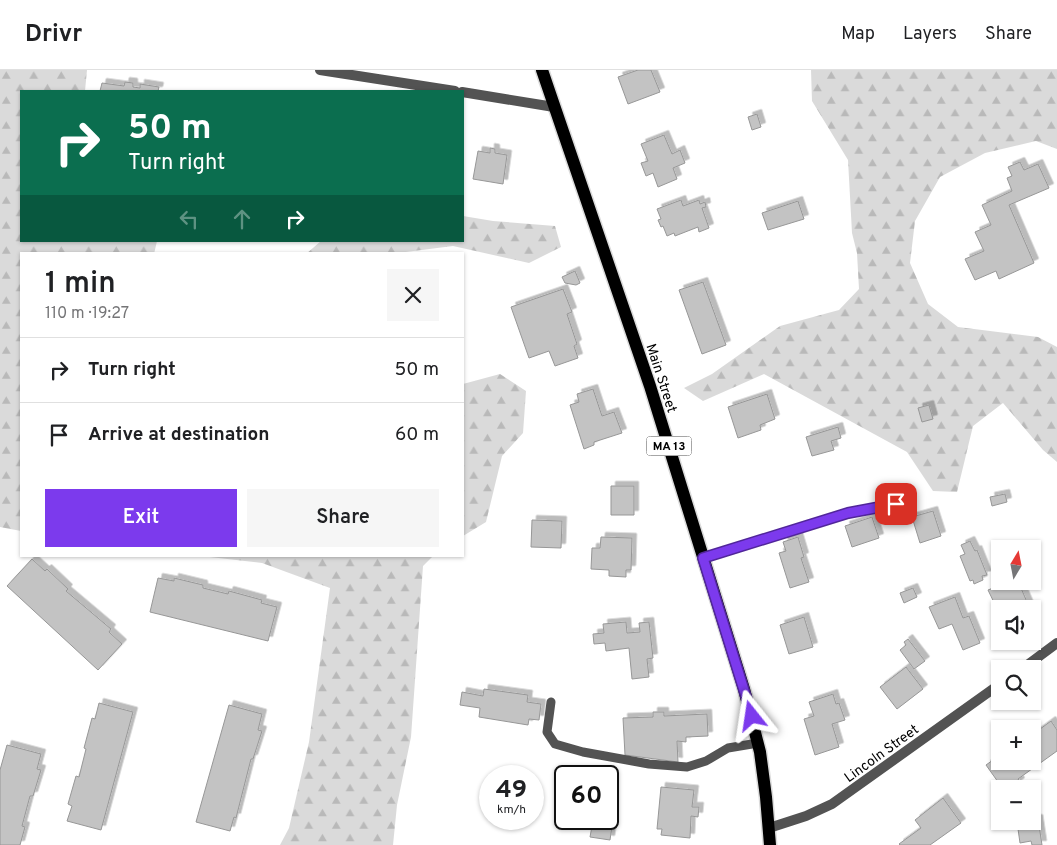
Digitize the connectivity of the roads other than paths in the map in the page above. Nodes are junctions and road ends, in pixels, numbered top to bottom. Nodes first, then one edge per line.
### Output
1 (320, 70) edge
2 (542, 70) edge
3 (449, 90) edge
4 (464, 92) edge
5 (554, 107) junction
6 (896, 504) dead end
7 (703, 558) junction
8 (1057, 643) edge
9 (1034, 660) edge
10 (991, 690) edge
11 (550, 702) dead end
12 (758, 743) junction
13 (769, 828) junction
14 (770, 845) edge

1 - 3 street
2 - 5 main road, Main Street / MA 13
4 - 5 street
5 - 7 main road, Main Street / MA 13
6 - 7 lane
7 - 12 main road, Main Street / MA 13
8 - 9 street
10 - 13 street, Lincoln Street
11 - 12 lane
12 - 13 main road, Main Street / MA 13
13 - 14 main road, Main Street / MA 13

